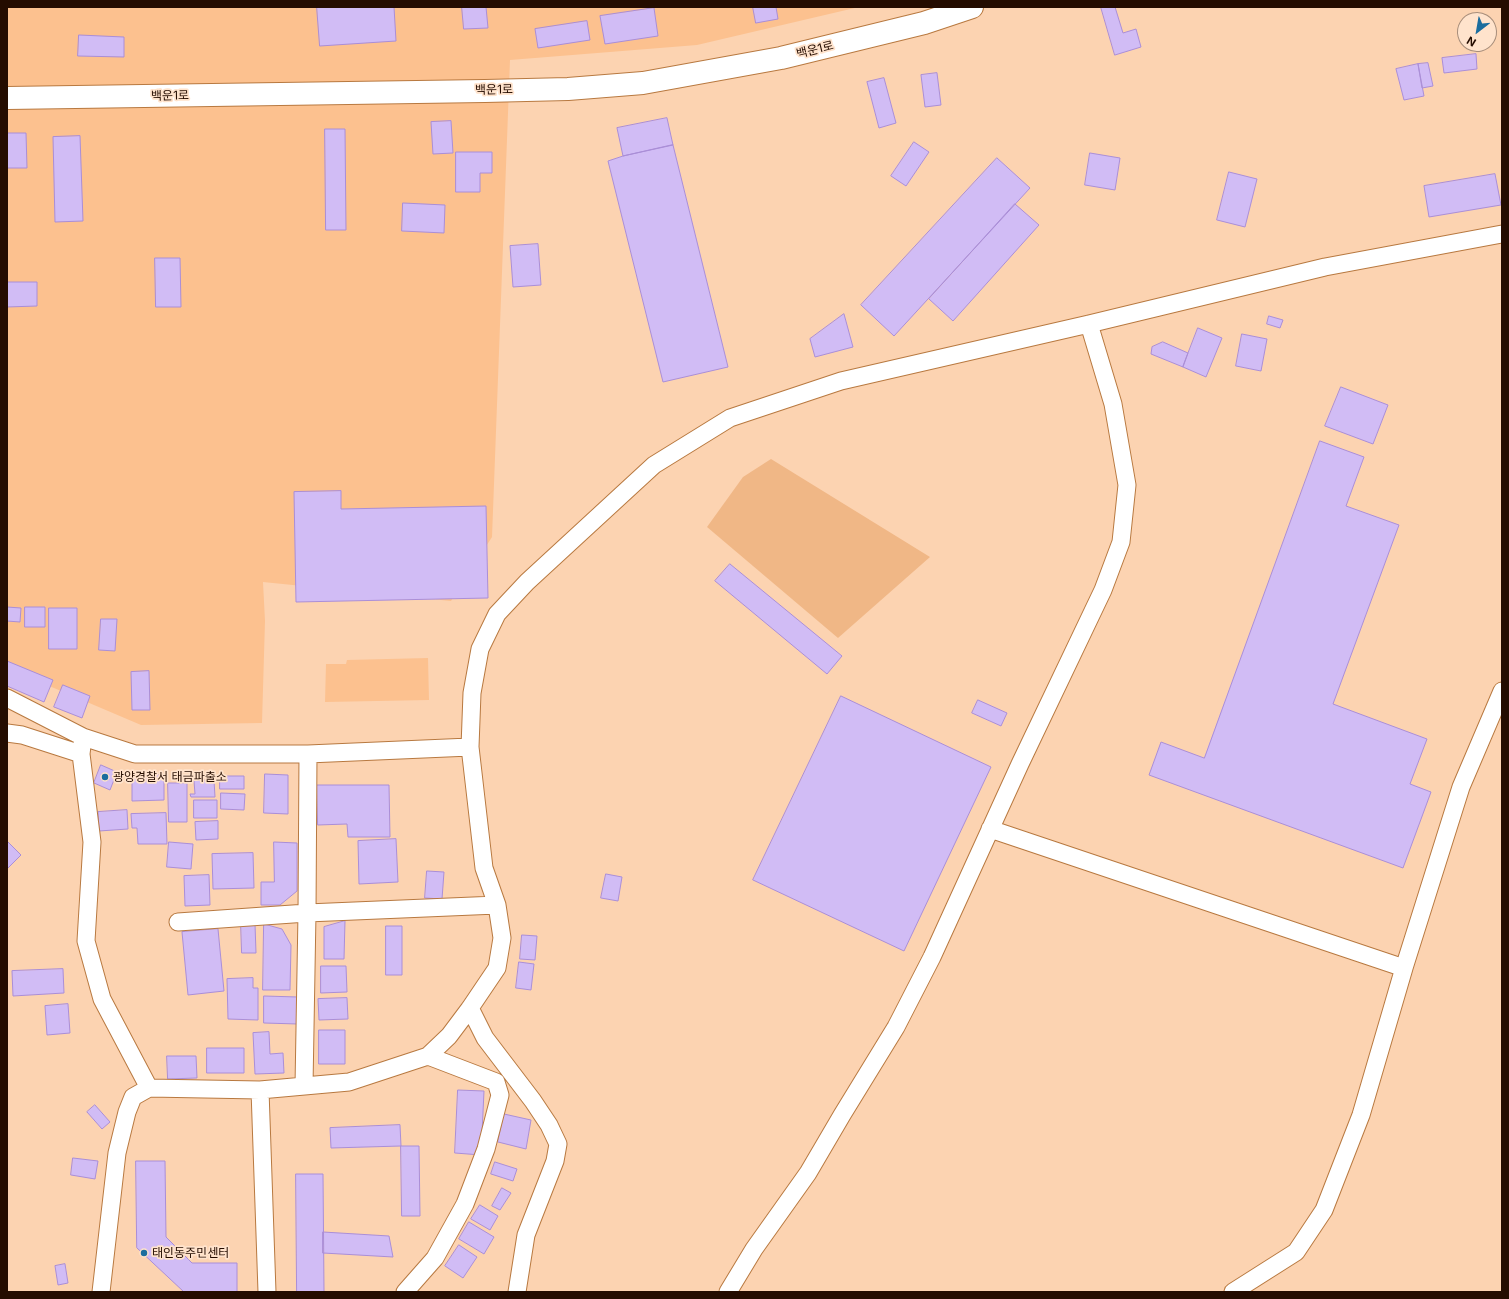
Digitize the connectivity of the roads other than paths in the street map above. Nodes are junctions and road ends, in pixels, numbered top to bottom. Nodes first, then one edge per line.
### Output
1 (972, 7) edge
2 (7, 98) edge
3 (1502, 234) edge
4 (1089, 324) junction
5 (1502, 691) edge
6 (7, 698) edge
7 (7, 733) edge
8 (83, 737) junction
9 (470, 747) junction
10 (81, 754) junction
11 (308, 754) junction
12 (990, 829) junction
13 (497, 905) junction
14 (308, 913) junction
15 (178, 922) dead end
16 (1404, 968) junction
17 (470, 1008) junction
18 (428, 1056) junction
19 (304, 1086) junction
20 (149, 1088) junction
21 (260, 1090) junction
22 (101, 1292) edge
23 (267, 1292) edge
24 (405, 1292) edge
25 (517, 1292) edge
26 (728, 1292) edge
27 (1234, 1292) edge

1 - 2 main road, 백운1로
3 - 4 street
4 - 9 street
4 - 12 street
5 - 16 street
6 - 8 street
7 - 10 street
8 - 10 street
8 - 11 street
9 - 11 street
9 - 13 street
10 - 20 street
11 - 14 street
12 - 16 street
12 - 26 street
13 - 14 street
13 - 17 street
14 - 15 street
14 - 19 street
16 - 27 street
17 - 18 street
17 - 25 street
18 - 19 street
18 - 24 street
19 - 21 street
20 - 21 street
20 - 22 street
21 - 23 street

